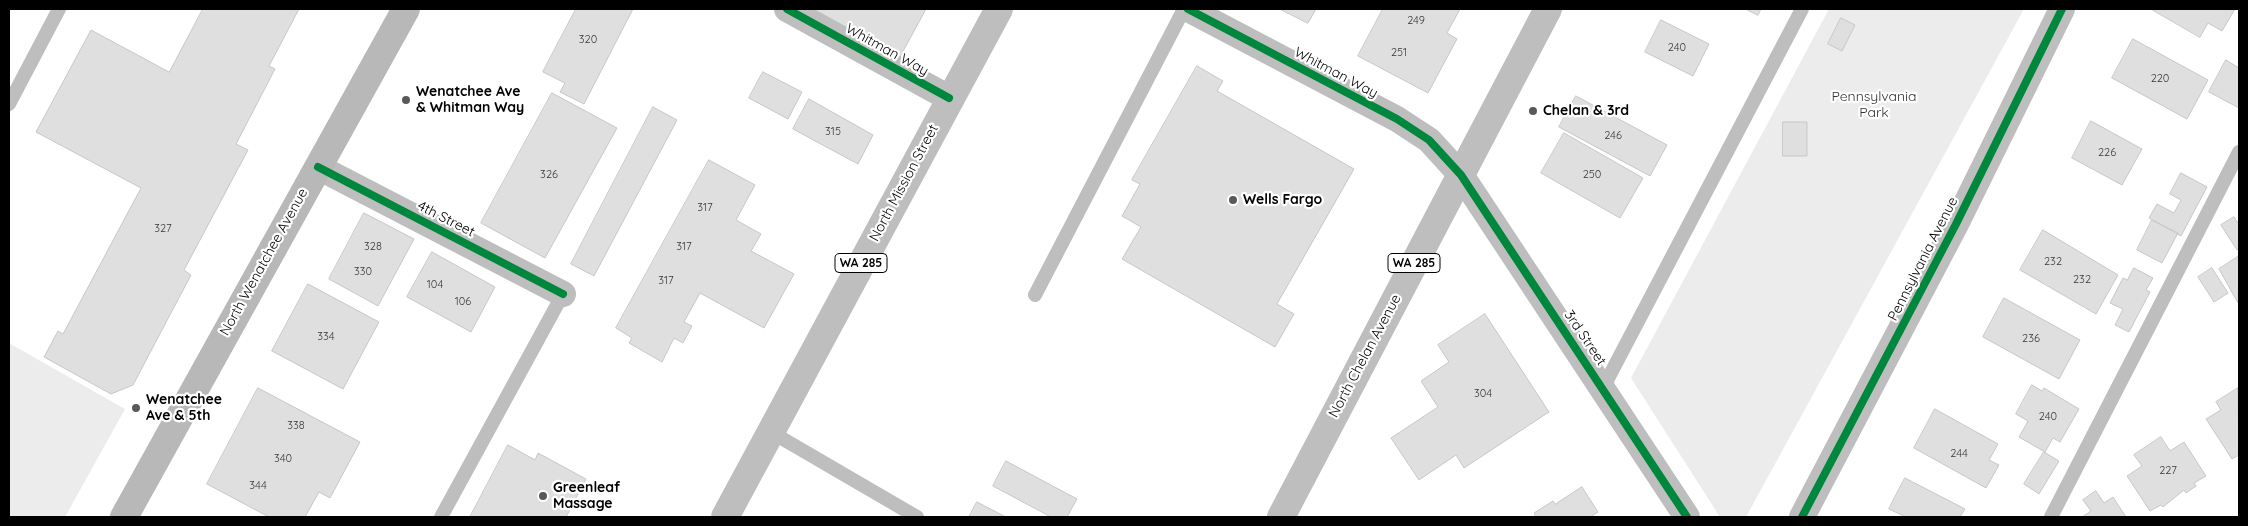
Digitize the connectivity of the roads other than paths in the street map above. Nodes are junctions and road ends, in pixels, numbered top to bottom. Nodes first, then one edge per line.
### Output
1 (59, 9) edge
2 (406, 9) edge
3 (787, 9) edge
4 (999, 9) edge
5 (1184, 9) edge
6 (1188, 9) edge
7 (1548, 9) edge
8 (1802, 9) edge
9 (2062, 9) edge
10 (949, 98) junction
11 (9, 104) edge
12 (2239, 152) edge
13 (318, 167) junction
14 (1461, 175) junction
15 (563, 294) joint
16 (1035, 295) dead end
17 (1604, 388) junction
18 (770, 432) junction
19 (124, 517) edge
20 (441, 517) edge
21 (725, 517) edge
22 (917, 517) edge
23 (1280, 517) edge
24 (1687, 517) edge
25 (1802, 517) edge
26 (2051, 517) edge

1 - 11 lane
2 - 13 main road, North Wenatchee Avenue
3 - 10 street, Whitman Way
4 - 10 main road, North Mission Street / WA 285
5 - 16 lane
6 - 14 street, Whitman Way
7 - 14 main road, North Chelan Avenue / WA 285
8 - 17 lane
9 - 25 street, Pennsylvania Avenue
10 - 18 main road, North Mission Street / WA 285
12 - 26 lane
13 - 15 street, 4th Street
13 - 19 main road, North Wenatchee Avenue
14 - 17 street, 3rd Street
14 - 23 main road, North Chelan Avenue / WA 285
15 - 20 lane
17 - 24 street, 3rd Street
18 - 21 main road, North Mission Street / WA 285
18 - 22 lane

